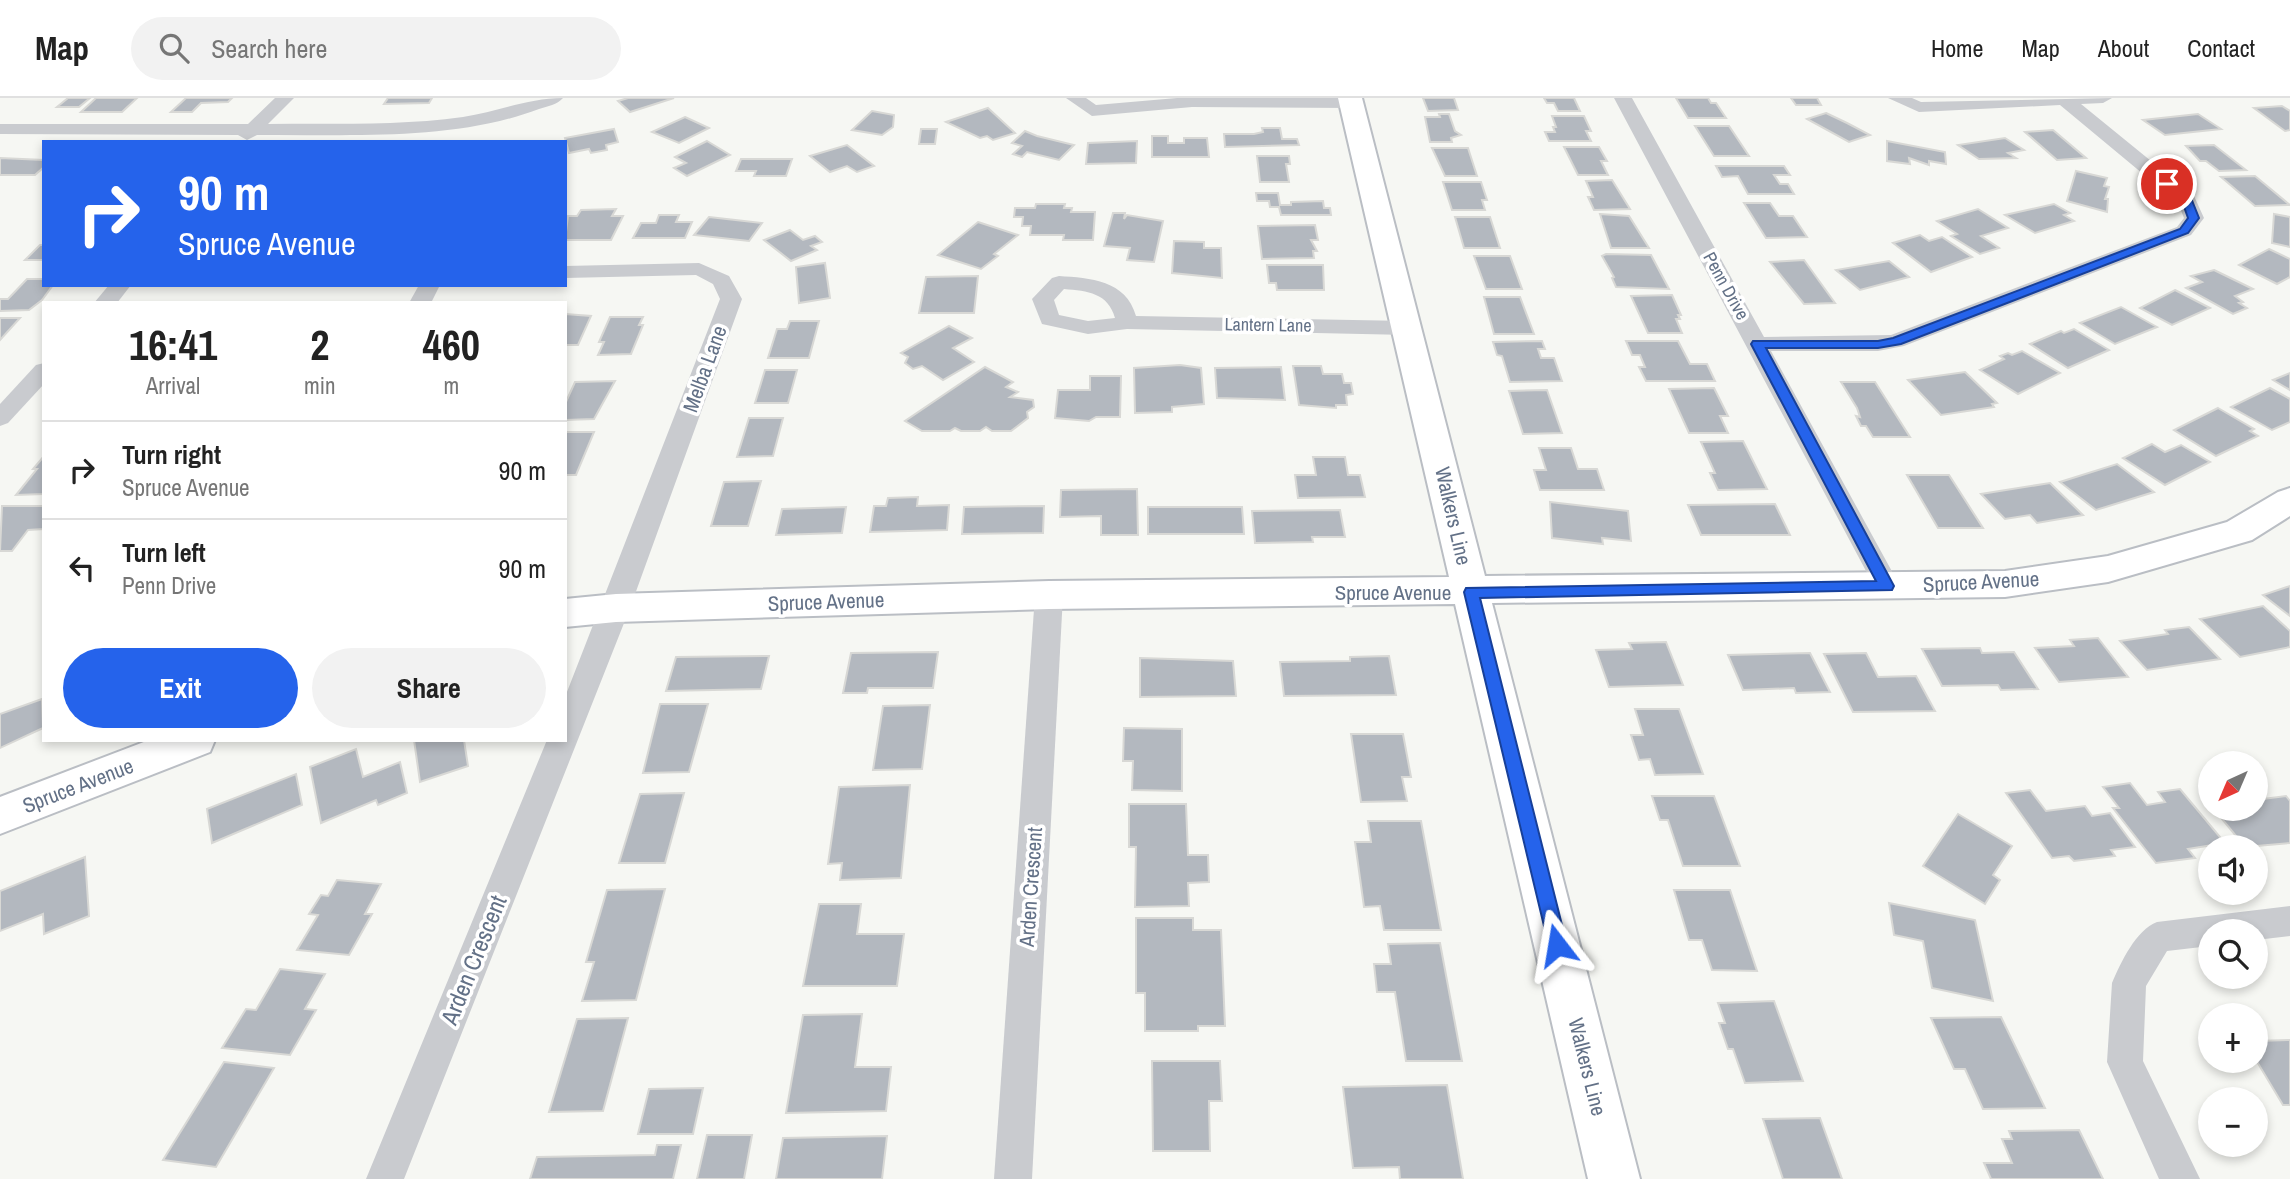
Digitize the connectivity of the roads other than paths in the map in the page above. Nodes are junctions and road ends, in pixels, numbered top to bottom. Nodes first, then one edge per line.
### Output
1 (285, 98) edge
2 (554, 98) edge
3 (1075, 98) edge
4 (1623, 98) edge
5 (1897, 98) edge
6 (2103, 98) edge
7 (1351, 101) edge
8 (2067, 102) junction
9 (0, 129) edge
10 (246, 136) edge
11 (567, 272) edge
12 (119, 287) edge
13 (107, 301) edge
14 (1128, 322) dead end
15 (1408, 328) junction
16 (1758, 344) junction
17 (42, 372) edge
18 (0, 418) edge
19 (2290, 500) edge
20 (1886, 586) junction
21 (1471, 592) junction
22 (1049, 595) junction
23 (616, 608) junction
24 (567, 613) edge
25 (567, 728) edge
26 (190, 742) edge
27 (561, 742) edge
28 (0, 816) edge
29 (2290, 921) edge
30 (385, 1179) edge
31 (1013, 1179) edge
32 (1614, 1179) edge
33 (2181, 1179) edge

1 - 10 street
2 - 10 street
3 - 7 street
4 - 16 street, Penn Drive
5 - 8 street
6 - 8 street
7 - 15 street, Walkers Line
8 - 16 street
9 - 10 street
11 - 23 street, Melba Lane
12 - 13 street
14 - 15 street, Lantern Lane
15 - 21 street, Walkers Line
16 - 20 street, Penn Drive
17 - 18 street
19 - 20 street, Spruce Avenue
20 - 21 street, Spruce Avenue
21 - 22 street, Spruce Avenue
21 - 32 street, Walkers Line
22 - 23 street, Spruce Avenue
22 - 31 street, Arden Crescent
23 - 24 street, Spruce Avenue
23 - 25 street
26 - 28 street, Spruce Avenue
27 - 30 street, Arden Crescent
29 - 33 street

